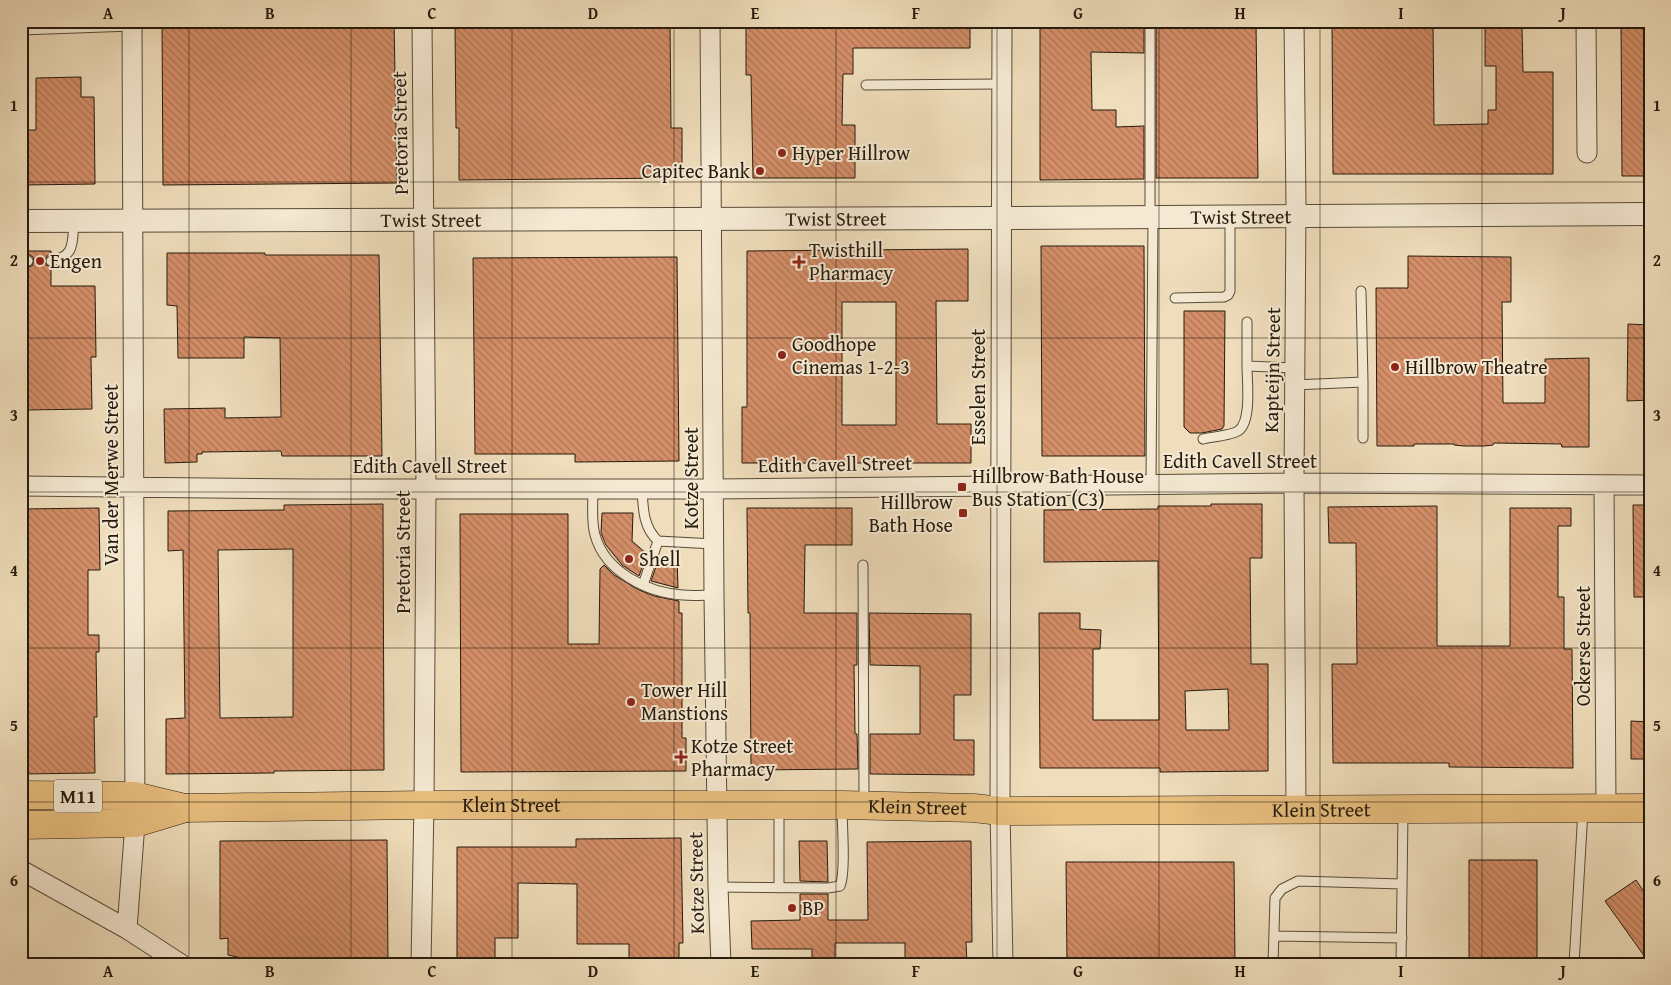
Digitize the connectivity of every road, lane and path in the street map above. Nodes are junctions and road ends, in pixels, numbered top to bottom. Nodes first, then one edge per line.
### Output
1 (422, 21) edge
2 (710, 21) edge
3 (1002, 21) edge
4 (1150, 21) edge
5 (1294, 21) edge
6 (1586, 21) edge
7 (132, 24) edge
8 (21, 30) edge
9 (1002, 84) junction
10 (866, 85) dead end
11 (1587, 153) dead end
12 (1650, 214) edge
13 (1296, 216) junction
14 (1151, 217) junction
15 (1230, 217) junction
16 (1002, 218) junction
17 (424, 219) junction
18 (711, 219) junction
19 (74, 220) junction
20 (133, 220) junction
21 (21, 221) edge
22 (51, 261) dead end
23 (1361, 291) dead end
24 (1175, 298) dead end
25 (1247, 322) dead end
26 (1247, 366) junction
27 (1294, 376) junction
28 (1363, 382) junction
29 (1363, 438) dead end
30 (1203, 439) dead end
31 (1151, 483) junction
32 (1294, 483) junction
33 (1000, 484) junction
34 (1604, 485) junction
35 (1650, 485) edge
36 (21, 486) edge
37 (134, 487) junction
38 (426, 488) junction
39 (593, 488) junction
40 (642, 488) junction
41 (714, 488) junction
42 (658, 541) junction
43 (714, 544) junction
44 (863, 565) dead end
45 (643, 585) junction
46 (714, 595) junction
47 (21, 795) edge
48 (135, 796) junction
49 (424, 805) junction
50 (717, 805) junction
51 (779, 805) junction
52 (853, 806) junction
53 (185, 808) junction
54 (1595, 808) junction
55 (1650, 808) edge
56 (1402, 809) junction
57 (1296, 810) junction
58 (1000, 811) junction
59 (135, 824) junction
60 (21, 825) edge
61 (21, 870) edge
62 (1402, 884) junction
63 (718, 888) junction
64 (779, 888) junction
65 (127, 929) junction
66 (1275, 936) junction
67 (1402, 938) junction
68 (720, 960) edge
69 (181, 964) edge
70 (421, 964) edge
71 (1002, 964) edge
72 (1273, 964) edge
73 (1402, 964) edge
74 (1574, 964) edge

1 - 17 street, Pretoria Street
2 - 18 street, Kotze Street
3 - 9 street, Esselen Street
4 - 14 lane
5 - 13 street, Kapteijn Street
6 - 11 street
7 - 8 lane
7 - 20 street, Van der Merwe Street
9 - 10 lane
9 - 16 street, Esselen Street
12 - 13 street, Twist Street
13 - 15 street, Twist Street
13 - 27 street, Kapteijn Street
14 - 15 street, Twist Street
14 - 16 street, Twist Street
14 - 31 lane
15 - 24 lane
16 - 18 street, Twist Street
16 - 33 street, Esselen Street
17 - 18 street, Twist Street
17 - 20 street, Twist Street
17 - 38 street, Pretoria Street
18 - 41 street, Kotze Street
19 - 20 street, Twist Street
19 - 21 street, Twist Street
19 - 22 lane
20 - 37 street, Van der Merwe Street
23 - 28 lane
25 - 26 lane
26 - 27 lane
26 - 30 lane
27 - 28 lane
27 - 32 street, Kapteijn Street
28 - 29 lane
31 - 32 street, Edith Cavell Street
31 - 33 street, Edith Cavell Street
32 - 34 street, Edith Cavell Street
32 - 57 street, Kapteijn Street
33 - 41 street, Edith Cavell Street
33 - 58 street, Esselen Street
34 - 35 street, Edith Cavell Street
34 - 54 street, Ockerse Street
36 - 37 street, Edith Cavell Street
37 - 38 street, Edith Cavell Street
37 - 48 street, Van der Merwe Street
38 - 39 street, Edith Cavell Street
38 - 49 street, Pretoria Street
39 - 40 street, Edith Cavell Street
39 - 45 lane
40 - 41 street, Edith Cavell Street
40 - 42 lane
41 - 43 street, Kotze Street
42 - 43 lane
42 - 45 lane
43 - 46 street, Kotze Street
44 - 52 lane
45 - 46 lane
46 - 50 street, Kotze Street
47 - 48 main road, M11
48 - 53 main road, Klein Street
48 - 59 street, Van der Merwe Street
49 - 50 main road, Klein Street
49 - 53 main road, Klein Street
49 - 70 street, Pretoria Street
50 - 51 main road, Klein Street
50 - 63 street, Kotze Street
51 - 52 main road, Klein Street
51 - 64 lane
52 - 58 main road, Klein Street
52 - 64 lane
53 - 59 main road, Klein Street
54 - 55 main road, Klein Street
54 - 56 main road, Klein Street
54 - 74 lane
56 - 57 main road, Klein Street
56 - 62 lane
57 - 58 main road, Klein Street
58 - 71 street, Esselen Street
59 - 60 main road, Klein Street
59 - 65 street, Van der Merwe Street
61 - 65 street
62 - 66 lane
62 - 67 lane
63 - 64 lane
63 - 68 street, Kotze Street
65 - 69 street
66 - 67 lane
66 - 72 lane
67 - 73 lane

